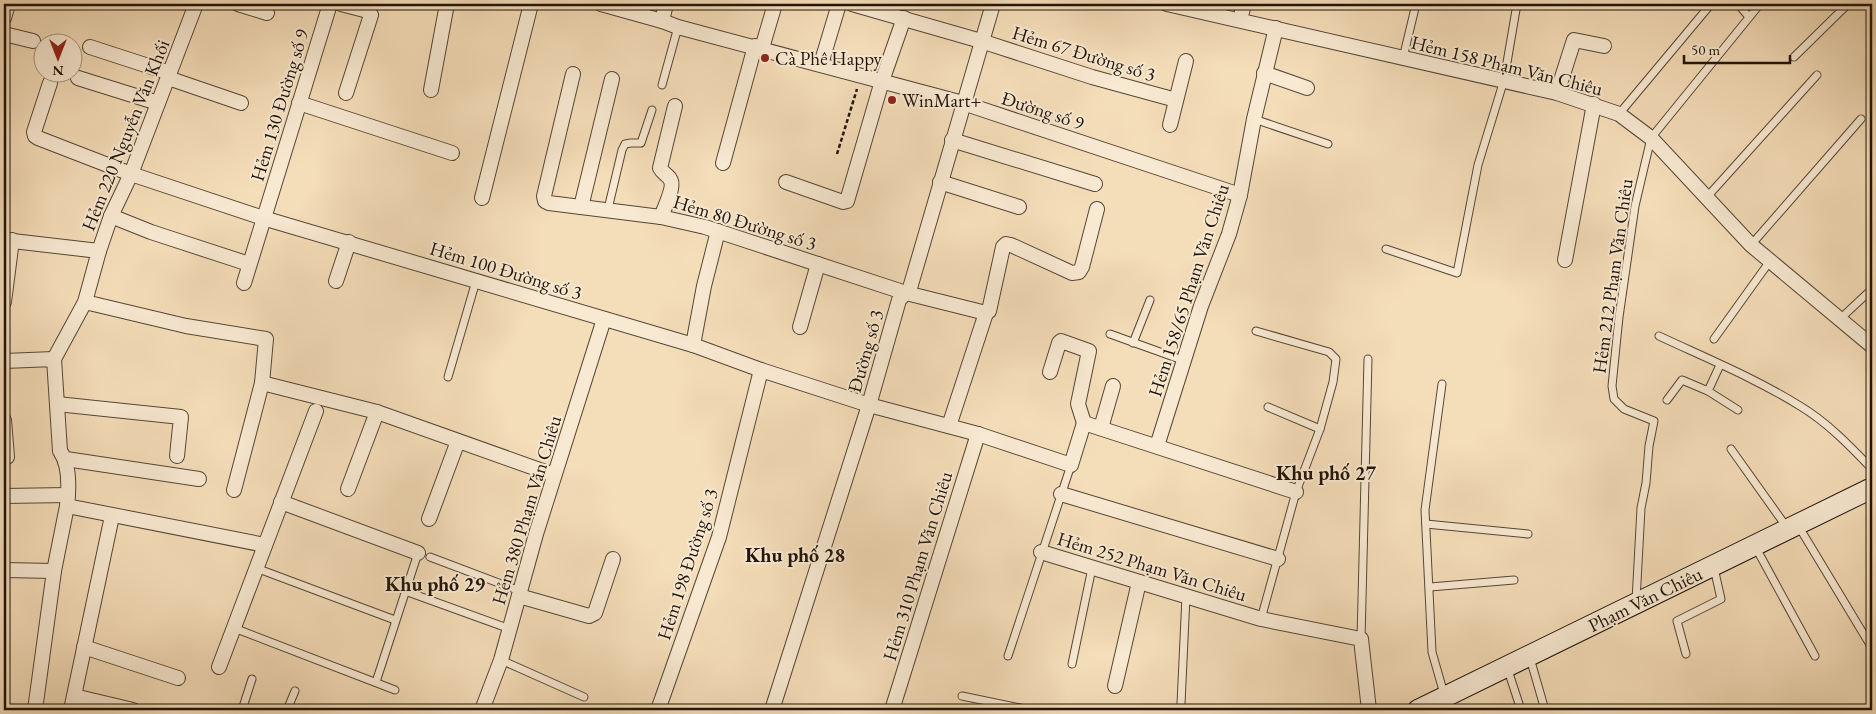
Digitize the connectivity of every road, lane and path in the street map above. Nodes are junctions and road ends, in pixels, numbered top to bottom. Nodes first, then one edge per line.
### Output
1 (8, 4) edge
2 (196, 4) edge
3 (238, 4) edge
4 (330, 4) edge
5 (341, 4) edge
6 (447, 4) edge
7 (531, 4) edge
8 (601, 4) edge
9 (666, 4) edge
10 (775, 4) edge
11 (839, 4) edge
12 (852, 4) edge
13 (993, 4) edge
14 (1167, 4) edge
15 (1244, 4) edge
16 (1416, 4) edge
17 (1517, 4) edge
18 (1711, 4) edge
19 (1738, 4) edge
20 (1760, 4) edge
21 (1848, 4) edge
22 (267, 13) dead end
23 (1749, 17) junction
24 (4, 18) edge
25 (904, 18) junction
26 (1240, 20) junction
27 (662, 21) junction
28 (678, 27) junction
29 (1276, 28) junction
30 (4, 34) edge
31 (32, 41) edge
32 (981, 41) junction
33 (1604, 46) dead end
34 (758, 47) junction
35 (90, 48) dead end
36 (1794, 57) dead end
37 (1403, 58) junction
38 (1186, 61) dead end
39 (822, 64) junction
40 (1264, 73) junction
41 (574, 74) dead end
42 (169, 75) junction
43 (862, 75) junction
44 (1817, 75) dead end
45 (82, 79) edge
46 (612, 79) dead end
47 (1504, 80) junction
48 (882, 81) junction
49 (50, 83) dead end
50 (662, 85) dead end
51 (1307, 88) dead end
52 (431, 90) dead end
53 (346, 93) dead end
54 (1556, 93) junction
55 (1176, 100) junction
56 (158, 103) junction
57 (241, 103) dead end
58 (299, 103) junction
59 (963, 103) junction
60 (1594, 104) junction
61 (675, 106) dead end
62 (652, 110) dead end
63 (1619, 114) junction
64 (1254, 119) junction
65 (1861, 119) dead end
66 (1170, 125) dead end
67 (1651, 138) junction
68 (952, 140) junction
69 (1328, 144) dead end
70 (452, 153) dead end
71 (837, 154) dead end
72 (723, 163) dead end
73 (131, 174) junction
74 (786, 182) dead end
75 (940, 182) junction
76 (1095, 184) dead end
77 (1240, 195) junction
78 (1707, 197) junction
79 (482, 198) dead end
80 (581, 207) junction
81 (1019, 207) dead end
82 (1097, 208) dead end
83 (608, 210) junction
84 (111, 216) junction
85 (661, 217) junction
86 (263, 218) junction
87 (718, 230) junction
88 (8, 240) edge
89 (349, 242) junction
90 (1751, 245) junction
91 (1386, 249) dead end
92 (99, 251) junction
93 (1565, 260) dead end
94 (1770, 261) junction
95 (249, 264) junction
96 (818, 264) junction
97 (336, 281) dead end
98 (476, 281) junction
99 (244, 283) dead end
100 (1872, 289) edge
101 (906, 293) junction
102 (1150, 300) dead end
103 (4, 302) edge
104 (85, 302) junction
105 (986, 313) junction
106 (604, 319) junction
107 (1840, 320) junction
108 (800, 327) dead end
109 (1256, 331) dead end
110 (1110, 334) dead end
111 (1659, 336) dead end
112 (1714, 339) dead end
113 (1133, 343) junction
114 (693, 346) junction
115 (1872, 346) edge
116 (54, 359) junction
117 (1368, 359) dead end
118 (4, 361) edge
119 (1185, 361) junction
120 (1720, 365) junction
121 (761, 370) junction
122 (1050, 372) dead end
123 (448, 377) dead end
124 (262, 383) junction
125 (1442, 384) dead end
126 (1113, 386) dead end
127 (1708, 391) junction
128 (1667, 400) dead end
129 (57, 404) junction
130 (869, 405) junction
131 (1268, 408) dead end
132 (1738, 410) dead end
133 (316, 411) dead end
134 (377, 412) junction
135 (4, 420) edge
136 (1084, 423) junction
137 (949, 426) junction
138 (1101, 428) junction
139 (1320, 428) junction
140 (978, 434) junction
141 (458, 441) junction
142 (1157, 446) junction
143 (1731, 449) dead end
144 (177, 456) dead end
145 (7, 457) dead end
146 (66, 459) junction
147 (1071, 465) junction
148 (1872, 469) edge
149 (554, 475) junction
150 (199, 479) dead end
151 (1872, 488) edge
152 (348, 489) dead end
153 (234, 490) dead end
154 (1296, 492) junction
155 (1061, 494) junction
156 (4, 496) edge
157 (67, 500) junction
158 (281, 502) junction
159 (112, 516) junction
160 (429, 519) dead end
161 (1426, 524) junction
162 (1793, 527) junction
163 (1528, 534) dead end
164 (265, 545) junction
165 (1755, 545) junction
166 (1041, 552) junction
167 (424, 555) junction
168 (613, 559) dead end
169 (1278, 559) junction
170 (1713, 566) junction
171 (256, 568) junction
172 (1092, 568) junction
173 (4, 570) edge
174 (54, 571) junction
175 (1514, 580) dead end
176 (1139, 582) junction
177 (1430, 587) junction
178 (405, 592) junction
179 (519, 594) junction
180 (1186, 596) junction
181 (1636, 604) junction
182 (1261, 619) junction
183 (395, 620) junction
184 (234, 628) junction
185 (510, 629) junction
186 (1361, 639) junction
187 (84, 647) junction
188 (1872, 648) edge
189 (1686, 654) dead end
190 (1008, 656) dead end
191 (1530, 656) junction
192 (1815, 656) dead end
193 (500, 660) junction
194 (1072, 664) dead end
195 (219, 667) dead end
196 (1507, 667) junction
197 (178, 678) dead end
198 (252, 680) dead end
199 (376, 682) junction
200 (1115, 686) dead end
201 (395, 690) dead end
202 (295, 691) dead end
203 (74, 696) junction
204 (962, 696) dead end
205 (584, 697) dead end
206 (1445, 697) junction
207 (1182, 704) dead end
208 (36, 710) edge
209 (71, 710) edge
210 (133, 710) edge
211 (242, 710) edge
212 (288, 710) edge
213 (482, 710) edge
214 (658, 710) edge
215 (772, 710) edge
216 (892, 710) edge
217 (1030, 710) edge
218 (1369, 710) edge
219 (1418, 710) edge
220 (1521, 710) edge
221 (1545, 710) edge

1 - 24 street
2 - 42 street, Hẻm 220 Nguyễn Văn Khối
3 - 22 street
4 - 58 street, Hẻm 130 Đường số 9
5 - 53 street
6 - 52 street
7 - 79 street
8 - 27 street, Đường số 9
9 - 27 street
10 - 34 street
11 - 39 street
12 - 25 street, Hẻm 67 Đường số 3
13 - 32 street, Đường số 3
14 - 26 street, Hẻm 158 Phạm Văn Chiêu
15 - 26 street
16 - 37 lane
17 - 47 lane
18 - 63 lane
19 - 23 lane
20 - 23 lane
21 - 36 lane
23 - 67 lane
25 - 32 street, Hẻm 67 Đường số 3
25 - 48 street
26 - 29 street, Hẻm 158 Phạm Văn Chiêu
27 - 28 street, Đường số 9
28 - 34 street, Đường số 9
28 - 50 lane
29 - 37 street, Hẻm 158 Phạm Văn Chiêu
29 - 40 street, Hẻm 158/65 Phạm Văn Chiêu
30 - 31 street
32 - 55 street, Hẻm 67 Đường số 3
32 - 59 street, Đường số 3
33 - 54 street
34 - 39 street, Đường số 9
34 - 72 street
35 - 42 street
37 - 47 street, Hẻm 158 Phạm Văn Chiêu
38 - 55 street, Hẻm 67 Đường số 3
39 - 43 street, Đường số 9
40 - 51 street
40 - 64 street, Hẻm 158/65 Phạm Văn Chiêu
41 - 80 street, Hẻm 80 Đường số 3
42 - 56 street, Hẻm 220 Nguyễn Văn Khối
42 - 57 street
43 - 48 street, Đường số 9
43 - 71 path
44 - 78 lane
45 - 56 street
46 - 80 street
47 - 54 street, Hẻm 158 Phạm Văn Chiêu
47 - 91 lane
48 - 59 street, Đường số 9
48 - 74 street
49 - 73 street, Hẻm 100 Đường số 3
54 - 60 street, Hẻm 158 Phạm Văn Chiêu
55 - 66 street, Hẻm 67 Đường số 3
56 - 73 street, Hẻm 220 Nguyễn Văn Khối
58 - 70 street
58 - 86 street, Hẻm 130 Đường số 9
59 - 68 street, Đường số 3
59 - 77 street, Đường số 9
60 - 63 street, Hẻm 158 Phạm Văn Chiêu
60 - 93 street
61 - 85 street
62 - 83 lane
63 - 67 street, Hẻm 158 Phạm Văn Chiêu
64 - 69 lane
64 - 77 street, Hẻm 158/65 Phạm Văn Chiêu
65 - 90 lane
67 - 78 street, Hẻm 158 Phạm Văn Chiêu
67 - 181 lane, Hẻm 212 Phạm Văn Chiêu
68 - 75 street, Đường số 3
68 - 76 street
73 - 84 street, Hẻm 220 Nguyễn Văn Khối
73 - 86 street, Hẻm 100 Đường số 3
75 - 81 street
75 - 101 street, Đường số 3
77 - 119 street, Hẻm 158/65 Phạm Văn Chiêu
78 - 90 street, Hẻm 158 Phạm Văn Chiêu
80 - 83 street, Hẻm 80 Đường số 3
82 - 105 street
83 - 85 street, Hẻm 80 Đường số 3
84 - 92 street, Hẻm 220 Nguyễn Văn Khối
84 - 95 street
85 - 87 street, Hẻm 80 Đường số 3
86 - 89 street, Hẻm 100 Đường số 3
86 - 95 street, Hẻm 130 Đường số 9
87 - 96 street, Hẻm 80 Đường số 3
87 - 114 street
88 - 92 street
88 - 103 street
89 - 97 street
89 - 98 street, Hẻm 100 Đường số 3
90 - 94 street, Hẻm 158 Phạm Văn Chiêu
92 - 104 street, Hẻm 220 Nguyễn Văn Khối
94 - 107 street, Hẻm 158 Phạm Văn Chiêu
94 - 112 lane
95 - 99 street, Hẻm 130 Đường số 9
96 - 101 street, Hẻm 80 Đường số 3
96 - 108 street
98 - 106 street, Hẻm 100 Đường số 3
98 - 123 lane
100 - 107 lane
101 - 105 street, Hẻm 80 Đường số 3
101 - 130 street, Đường số 3
102 - 113 lane
104 - 116 street, Hẻm 220 Nguyễn Văn Khối
104 - 124 street
105 - 137 street
106 - 114 street, Hẻm 100 Đường số 3
106 - 149 street, Hẻm 380 Phạm Văn Chiêu
107 - 115 street, Hẻm 158 Phạm Văn Chiêu
109 - 139 lane
110 - 113 lane
111 - 120 lane
113 - 119 lane
114 - 121 street, Hẻm 100 Đường số 3
116 - 118 street
116 - 129 street
117 - 186 lane
119 - 142 street, Hẻm 158/65 Phạm Văn Chiêu
120 - 127 lane
120 - 148 lane
121 - 130 street, Hẻm 100 Đường số 3
121 - 214 street, Hẻm 198 Đường số 3
122 - 136 street
124 - 134 street
124 - 153 street
125 - 161 lane
126 - 138 street
127 - 128 lane
127 - 132 lane
129 - 144 street
129 - 146 street
130 - 137 street
130 - 215 street, Đường số 3
131 - 139 lane
133 - 158 street
134 - 141 street
134 - 152 street
135 - 145 street
136 - 138 street
136 - 147 street
137 - 140 street
138 - 142 street
139 - 154 lane
140 - 147 street
140 - 216 street, Hẻm 310 Phạm Văn Chiêu
141 - 149 street
141 - 160 street
142 - 154 street
143 - 162 lane
146 - 150 street
146 - 157 street
147 - 155 lane, Hẻm 252 Phạm Văn Chiêu
149 - 179 street, Hẻm 380 Phạm Văn Chiêu
151 - 162 main road, Phạm Văn Chiêu
154 - 169 lane
155 - 166 lane, Hẻm 252 Phạm Văn Chiêu
155 - 169 street
156 - 157 street
157 - 159 street
157 - 174 street
158 - 164 street
158 - 167 street
159 - 164 street
159 - 187 street
161 - 163 lane
161 - 177 lane
162 - 165 main road, Phạm Văn Chiêu
162 - 188 lane
164 - 171 street
165 - 170 main road, Phạm Văn Chiêu
165 - 192 lane
166 - 172 street, Hẻm 252 Phạm Văn Chiêu
166 - 190 lane
167 - 178 lane
167 - 179 lane
168 - 179 street
169 - 182 lane
170 - 181 main road, Phạm Văn Chiêu
170 - 189 lane
171 - 183 lane
171 - 184 street
172 - 176 street, Hẻm 252 Phạm Văn Chiêu
172 - 194 lane
173 - 174 street
174 - 208 street
175 - 177 lane
176 - 180 street, Hẻm 252 Phạm Văn Chiêu
176 - 200 street
177 - 206 lane
178 - 183 lane
178 - 185 lane
179 - 185 street, Hẻm 380 Phạm Văn Chiêu
180 - 182 street, Hẻm 252 Phạm Văn Chiêu
180 - 207 lane
181 - 191 main road, Phạm Văn Chiêu
182 - 186 street, Hẻm 252 Phạm Văn Chiêu
183 - 199 lane
184 - 195 street
184 - 199 lane
185 - 193 street, Hẻm 380 Phạm Văn Chiêu
186 - 218 street
187 - 197 street
187 - 203 street
191 - 196 main road, Phạm Văn Chiêu
191 - 221 lane
193 - 205 lane
193 - 213 street, Hẻm 380 Phạm Văn Chiêu
196 - 206 main road, Phạm Văn Chiêu
196 - 220 lane
198 - 211 lane
199 - 201 lane
202 - 212 lane
203 - 209 street
203 - 210 street
204 - 217 lane
206 - 219 main road, Phạm Văn Chiêu

